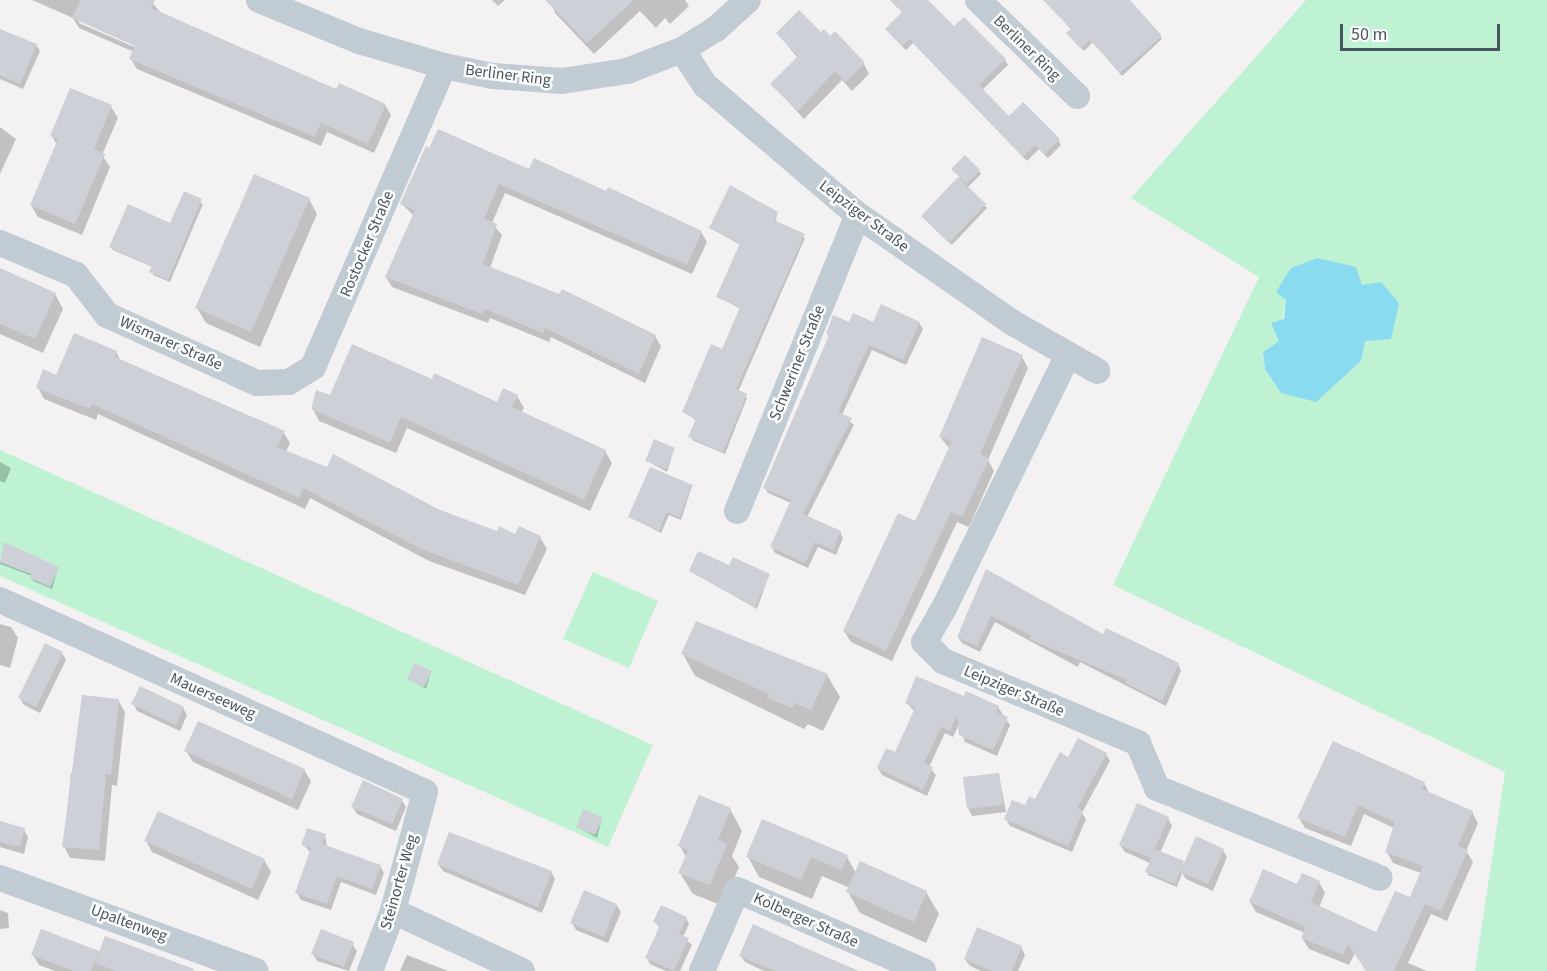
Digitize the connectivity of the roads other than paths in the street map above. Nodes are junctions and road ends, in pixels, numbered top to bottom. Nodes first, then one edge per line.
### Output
1 (259, 0) edge
2 (748, 0) edge
3 (978, 0) edge
4 (682, 50) junction
5 (444, 66) junction
6 (1077, 96) dead end
7 (858, 215) junction
8 (0, 243) edge
9 (1068, 355) junction
10 (1098, 371) dead end
11 (257, 383) joint
12 (737, 511) dead end
13 (0, 600) edge
14 (425, 792) joint
15 (0, 878) edge
16 (1380, 878) dead end
17 (393, 911) junction
18 (256, 971) edge
19 (370, 971) edge
20 (522, 971) edge
21 (702, 971) edge
22 (923, 971) edge

1 - 5 street, Berliner Ring
2 - 4 street, Berliner Ring
3 - 6 street, Berliner Ring
4 - 5 street, Berliner Ring
4 - 7 street, Leipziger Straße
5 - 11 street, Rostocker Straße
7 - 9 street, Leipziger Straße
7 - 12 street, Schweriner Straße
8 - 11 street, Wismarer Straße
9 - 10 street, Leipziger Straße
9 - 16 street, Leipziger Straße
13 - 14 street, Mauerseeweg
14 - 17 street, Steinorter Weg
15 - 18 street, Upaltenweg
17 - 19 street, Steinorter Weg
17 - 20 street
21 - 22 street, Kolberger Straße

